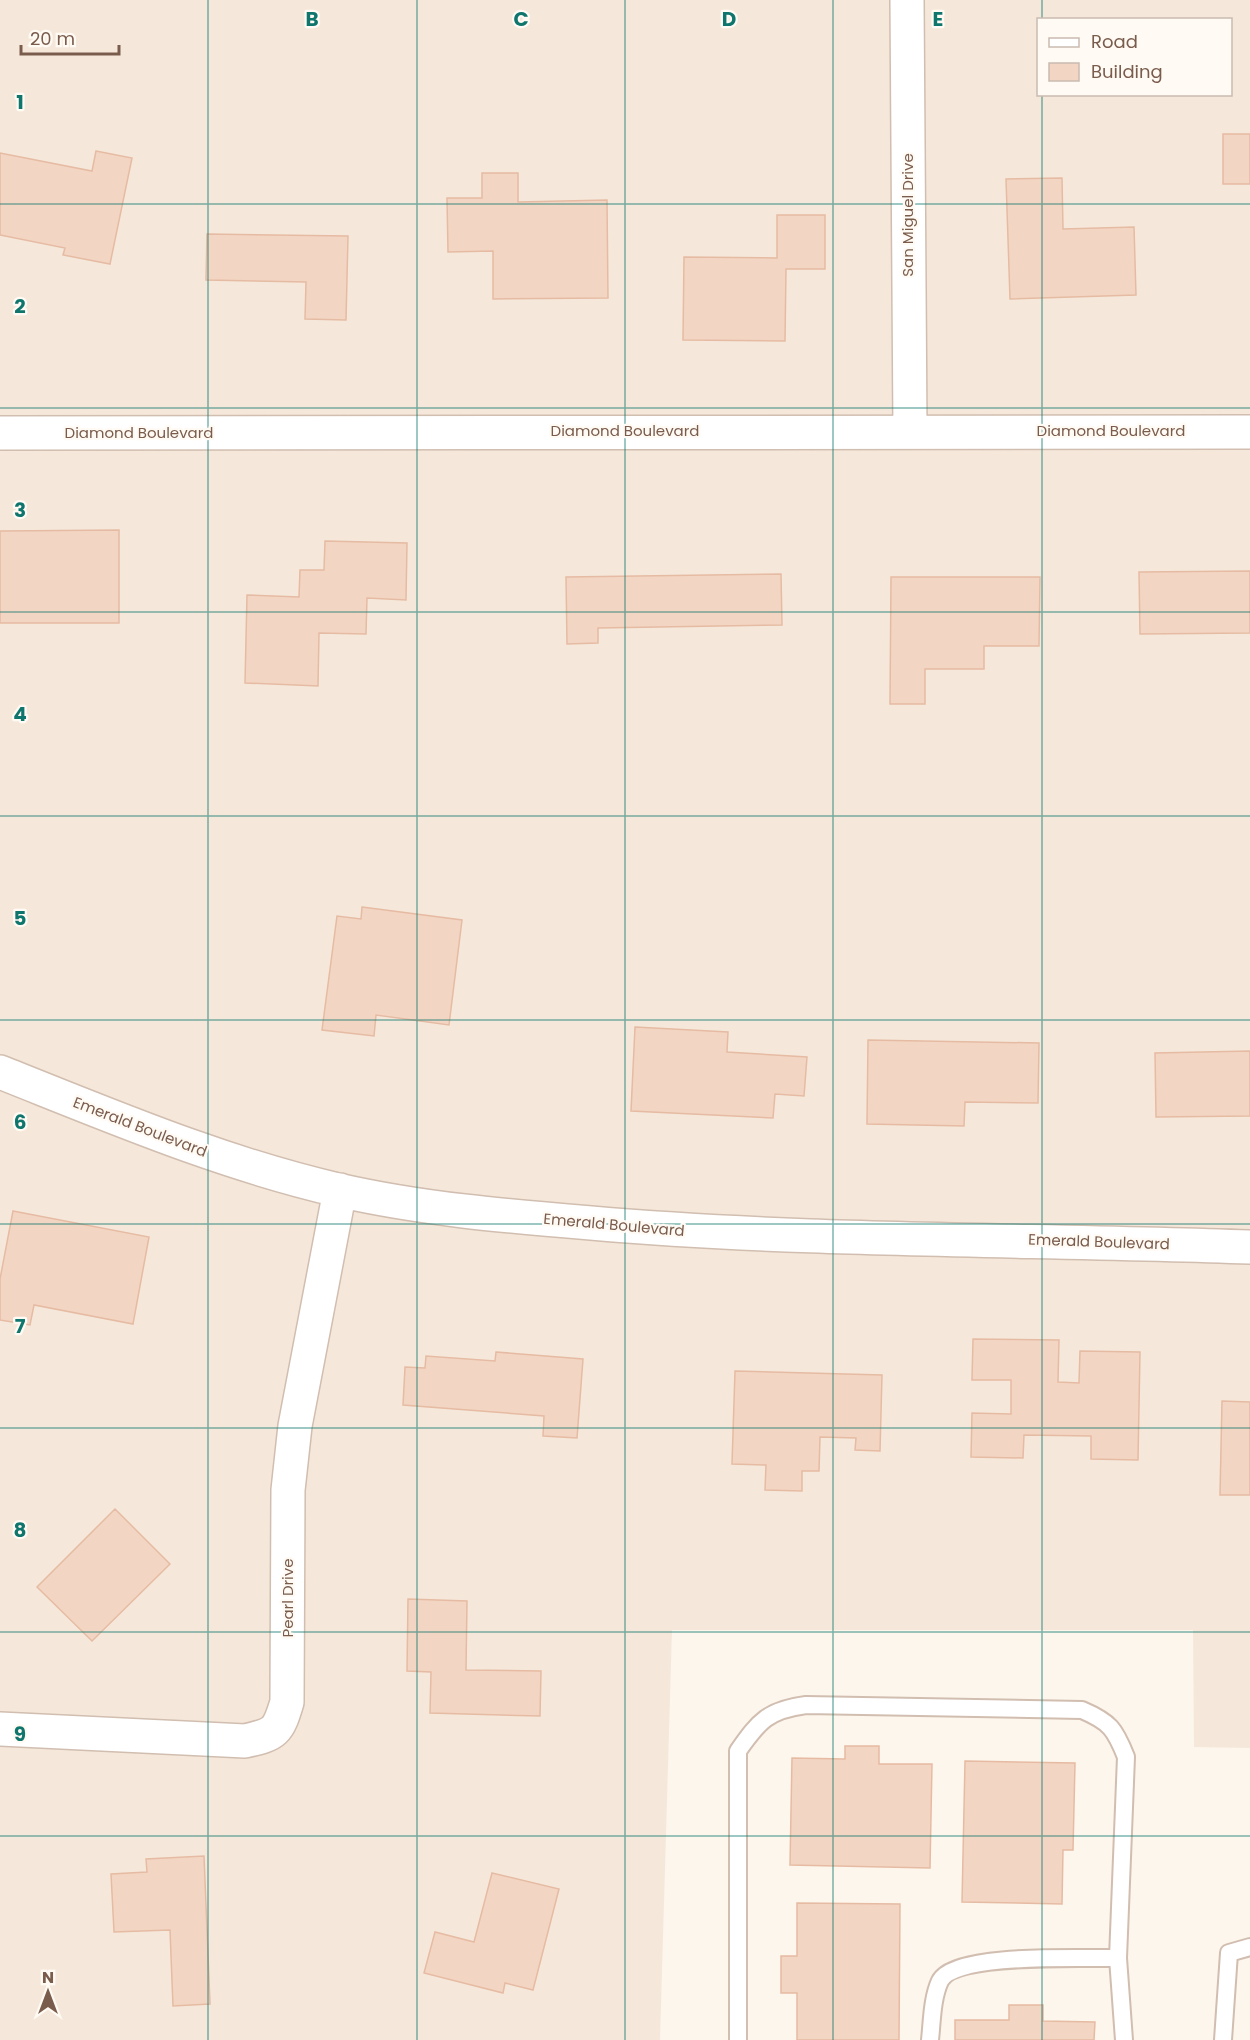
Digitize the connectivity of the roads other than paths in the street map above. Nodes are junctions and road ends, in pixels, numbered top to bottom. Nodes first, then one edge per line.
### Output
1 (907, 0) edge
2 (910, 430) junction
3 (1250, 432) edge
4 (0, 434) edge
5 (0, 1072) edge
6 (339, 1190) junction
7 (1250, 1247) edge
8 (0, 1729) edge
9 (1250, 1947) edge
10 (1118, 1958) junction
11 (738, 2040) edge
12 (930, 2040) edge
13 (1124, 2040) edge
14 (1223, 2040) edge

1 - 2 street, San Miguel Drive
2 - 3 street, Diamond Boulevard
2 - 4 street, Diamond Boulevard
5 - 6 street, Emerald Boulevard
6 - 7 street, Emerald Boulevard
6 - 8 street, Pearl Drive
9 - 14 lane
10 - 11 lane
10 - 12 lane
10 - 13 lane

